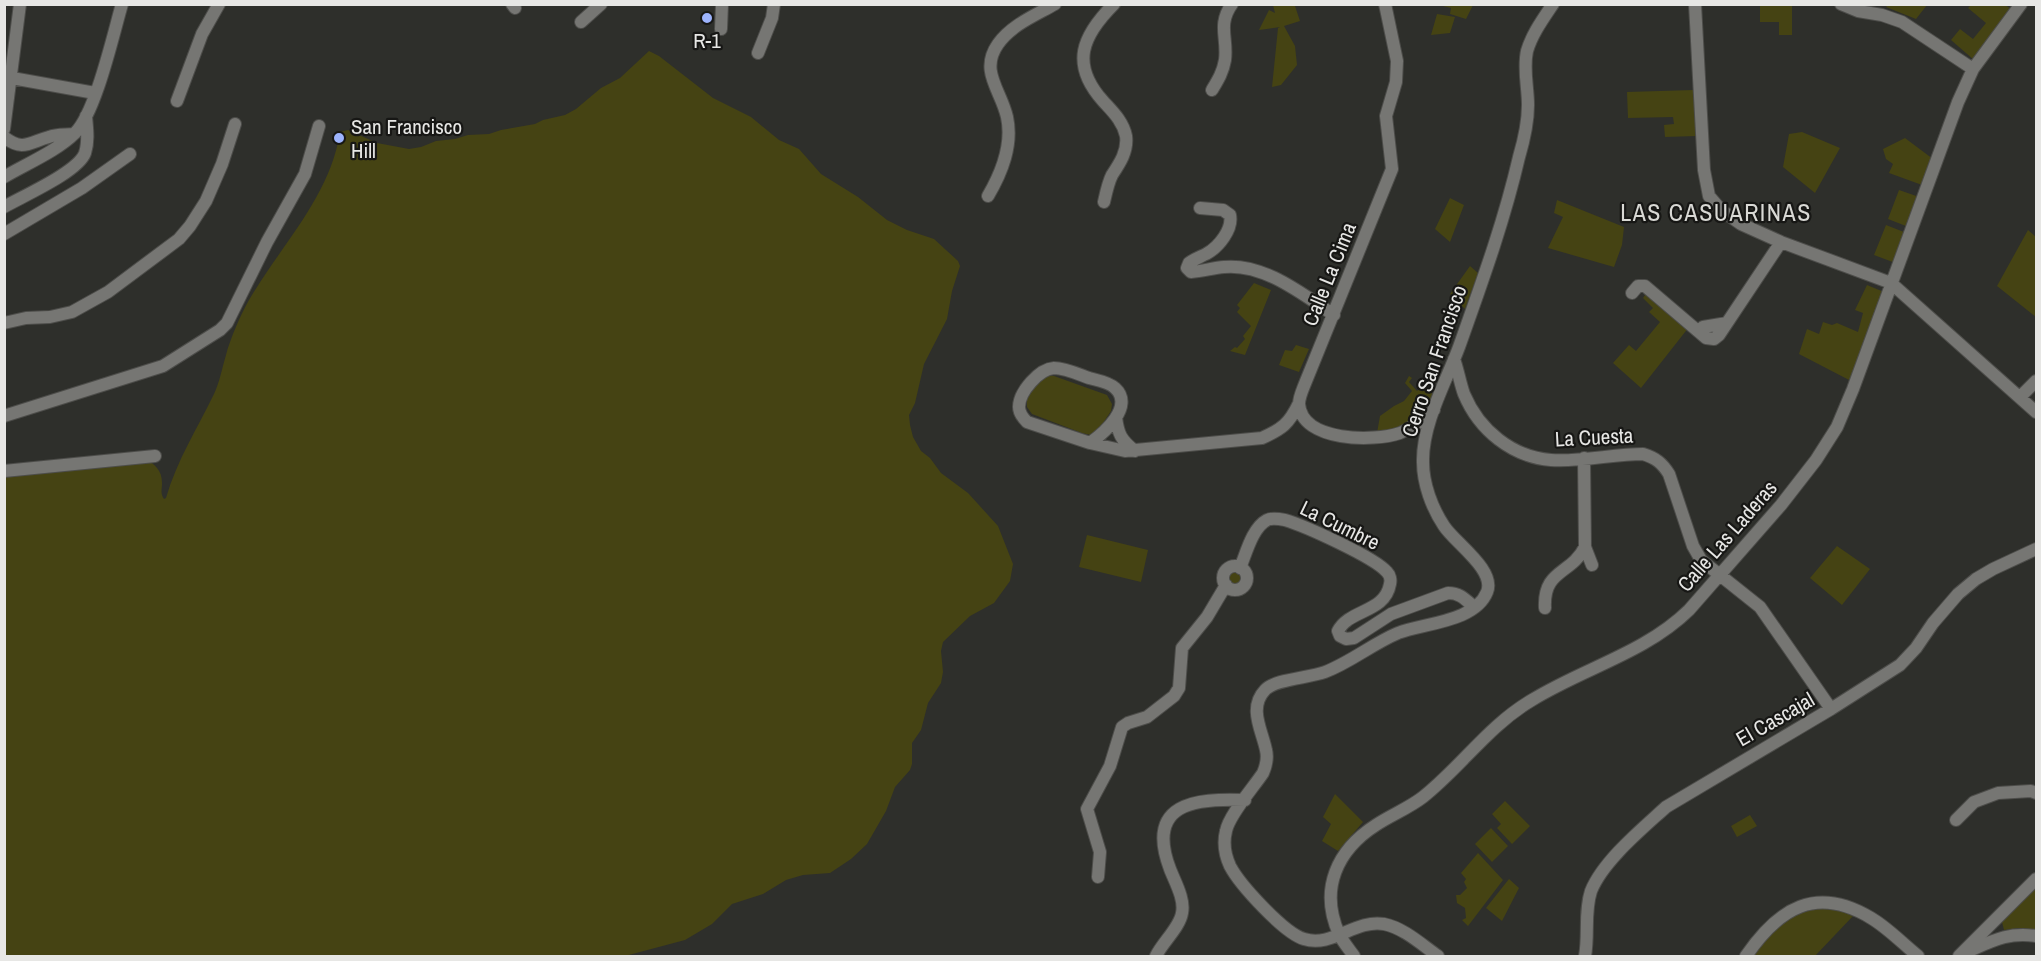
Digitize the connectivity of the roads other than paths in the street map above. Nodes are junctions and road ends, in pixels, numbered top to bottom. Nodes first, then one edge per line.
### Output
1 (20, 4) edge
2 (122, 4) edge
3 (219, 4) edge
4 (601, 4) edge
5 (722, 4) edge
6 (774, 4) edge
7 (1055, 4) edge
8 (1114, 4) edge
9 (1232, 4) edge
10 (1385, 4) edge
11 (1553, 4) edge
12 (1695, 4) edge
13 (2021, 4) edge
14 (1842, 5) edge
15 (581, 22) dead end
16 (721, 29) dead end
17 (758, 52) dead end
18 (1973, 69) junction
19 (12, 78) junction
20 (1212, 90) dead end
21 (95, 93) junction
22 (177, 101) dead end
23 (86, 116) junction
24 (235, 124) dead end
25 (319, 126) dead end
26 (4, 129) edge
27 (75, 134) junction
28 (7, 142) edge
29 (130, 154) dead end
30 (4, 177) edge
31 (988, 196) dead end
32 (1104, 202) dead end
33 (4, 207) edge
34 (1200, 208) dead end
35 (4, 234) edge
36 (1781, 242) junction
37 (1891, 283) junction
38 (1632, 293) dead end
39 (1334, 315) junction
40 (4, 323) edge
41 (1454, 358) junction
42 (2037, 381) edge
43 (1464, 394) junction
44 (1439, 396) junction
45 (2020, 397) junction
46 (1299, 403) junction
47 (1434, 410) junction
48 (2037, 412) edge
49 (4, 416) edge
50 (1116, 417) junction
51 (1090, 443) junction
52 (1134, 451) junction
53 (155, 456) dead end
54 (1584, 458) junction
55 (4, 471) edge
56 (1585, 547) junction
57 (2037, 549) edge
58 (1592, 565) dead end
59 (1719, 574) junction
60 (1474, 607) junction
61 (1545, 608) dead end
62 (1831, 709) junction
63 (2037, 793) edge
64 (1245, 800) junction
65 (1956, 820) dead end
66 (1098, 877) dead end
67 (2037, 879) edge
68 (1339, 935) junction
69 (2037, 936) edge
70 (1960, 956) edge
71 (1156, 957) edge
72 (1354, 957) edge
73 (1438, 957) edge
74 (1585, 957) edge
75 (1746, 957) edge
76 (1918, 957) edge

1 - 19 street
2 - 21 street
3 - 22 street
4 - 15 street
5 - 16 street
6 - 17 street
7 - 31 street
8 - 32 street
9 - 20 street
10 - 39 street, Calle La Cima
11 - 41 street, Cerro San Francisco
12 - 36 street
13 - 18 street, Calle Las Laderas
14 - 18 street
18 - 37 street, Calle Las Laderas
19 - 21 street
19 - 26 street
21 - 23 street
23 - 27 street
23 - 33 street
24 - 40 street
25 - 49 street
27 - 28 street
27 - 30 street
29 - 35 street
34 - 39 street
36 - 37 street
36 - 38 street
37 - 45 street
37 - 59 street, Calle Las Laderas
39 - 46 street, Calle La Cima
41 - 43 street, La Cuesta
41 - 44 street, Cerro San Francisco
42 - 45 street
43 - 44 street
43 - 54 street, La Cuesta
44 - 47 street, Cerro San Francisco
45 - 48 street
46 - 47 street
46 - 52 street, Calle La Cima
47 - 60 street, Cerro San Francisco
50 - 51 street
50 - 51 street
50 - 52 street
51 - 52 street, Calle La Cima
53 - 55 street
54 - 56 street
54 - 59 street, La Cuesta
56 - 58 street
56 - 61 street
57 - 62 street, El Cascajal
59 - 62 street, La Cuesta
59 - 68 street, Calle Las Laderas
60 - 64 street
60 - 66 street, La Cumbre
62 - 74 street, El Cascajal
63 - 65 street
64 - 68 street
64 - 71 street
67 - 70 street
68 - 72 street, Calle Las Laderas
68 - 73 street
69 - 70 street
75 - 76 street

